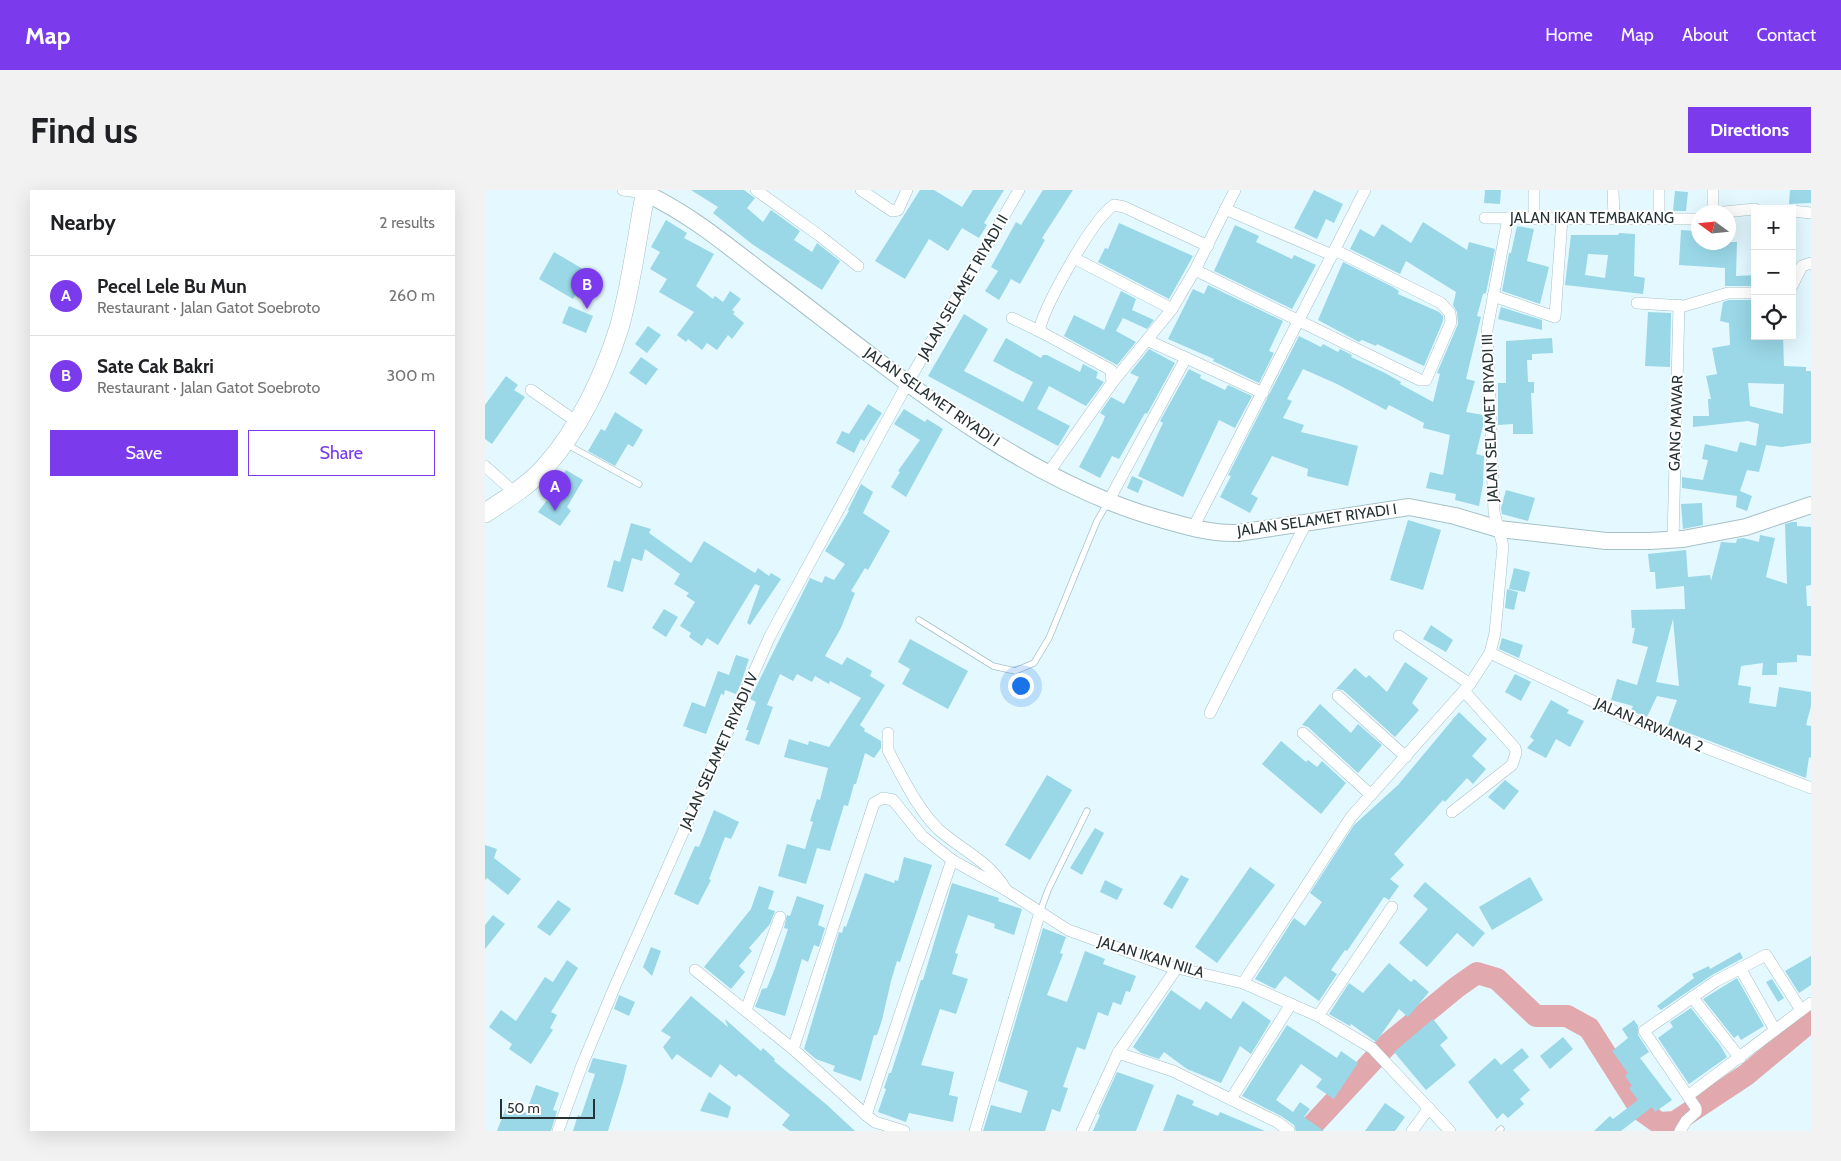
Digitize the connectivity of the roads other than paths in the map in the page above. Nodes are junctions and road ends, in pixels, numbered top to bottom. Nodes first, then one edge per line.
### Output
1 (623, 190) edge
2 (757, 190) edge
3 (861, 190) edge
4 (907, 190) edge
5 (1019, 190) edge
6 (1235, 190) edge
7 (1365, 190) edge
8 (1534, 190) edge
9 (1613, 190) edge
10 (1659, 190) edge
11 (1713, 190) edge
12 (645, 192) edge
13 (1713, 205) edge
14 (1225, 209) junction
15 (1751, 209) edge
16 (1736, 211) edge
17 (1796, 212) edge
18 (1811, 213) edge
19 (1485, 218) dead end
20 (1508, 218) junction
21 (1614, 218) junction
22 (1659, 218) junction
23 (1534, 219) junction
24 (1562, 219) junction
25 (1691, 219) edge
26 (1208, 246) junction
27 (1334, 252) junction
28 (1074, 258) junction
29 (1811, 262) edge
30 (858, 266) dead end
31 (1195, 270) junction
32 (1796, 278) edge
33 (1751, 293) edge
34 (1493, 296) junction
35 (1637, 303) dead end
36 (1679, 305) junction
37 (1172, 309) junction
38 (1012, 318) dead end
39 (1298, 322) junction
40 (1041, 332) junction
41 (1149, 341) junction
42 (1186, 358) junction
43 (1113, 383) junction
44 (907, 384) junction
45 (531, 390) dead end
46 (1263, 393) junction
47 (577, 422) junction
48 (564, 443) junction
49 (485, 466) edge
50 (1049, 472) junction
51 (639, 484) dead end
52 (515, 493) junction
53 (1108, 502) junction
54 (1811, 505) edge
55 (485, 514) edge
56 (1306, 523) junction
57 (1193, 528) junction
58 (1499, 529) junction
59 (1673, 540) junction
60 (919, 620) dead end
61 (1399, 636) dead end
62 (1490, 653) junction
63 (1467, 688) junction
64 (1338, 696) dead end
65 (1210, 713) dead end
66 (1303, 733) dead end
67 (888, 734) dead end
68 (1406, 757) junction
69 (1811, 788) edge
70 (1371, 795) junction
71 (1087, 811) dead end
72 (1452, 812) dead end
73 (952, 860) junction
74 (1006, 890) junction
75 (1392, 907) dead end
76 (1040, 912) junction
77 (780, 917) dead end
78 (1740, 968) junction
79 (1176, 969) junction
80 (695, 970) dead end
81 (1243, 983) junction
82 (1692, 997) junction
83 (1811, 1003) edge
84 (1291, 1004) junction
85 (745, 1010) junction
86 (1801, 1010) junction
87 (1318, 1016) junction
88 (1775, 1030) junction
89 (793, 1049) junction
90 (1118, 1053) junction
91 (1740, 1058) junction
92 (1691, 1098) junction
93 (1231, 1099) junction
94 (1429, 1108) junction
95 (866, 1115) junction
96 (559, 1131) edge
97 (904, 1131) edge
98 (975, 1131) edge
99 (1082, 1131) edge
100 (1289, 1131) edge
101 (1412, 1131) edge
102 (1450, 1131) edge
103 (1680, 1131) edge

1 - 12 street
2 - 30 street
3 - 4 street
5 - 44 street, JALAN SELAMET RIYADI II
6 - 14 street
7 - 27 street
8 - 23 street
9 - 21 street
10 - 22 street
11 - 13 street
12 - 44 main road, JALAN SELAMET RIYADI I
12 - 47 main road
14 - 26 street
14 - 27 street
15 - 16 street
17 - 18 street
19 - 20 street, JALAN IKAN TEMBAKANG
20 - 23 street, JALAN IKAN TEMBAKANG
20 - 34 street, JALAN SELAMET RIYADI III
21 - 22 street, JALAN IKAN TEMBAKANG
21 - 24 street, JALAN IKAN TEMBAKANG
22 - 25 street, JALAN IKAN TEMBAKANG
23 - 24 street, JALAN IKAN TEMBAKANG
24 - 34 street
26 - 28 street
26 - 31 street
27 - 39 street
27 - 39 street
28 - 37 street
28 - 40 street
29 - 32 street
31 - 37 street
31 - 39 street
33 - 36 street
34 - 58 street, JALAN SELAMET RIYADI III
35 - 36 street
36 - 59 street, GANG MAWAR
37 - 41 street
38 - 40 street
39 - 46 street
40 - 43 street
41 - 42 street
41 - 43 street
42 - 46 street
42 - 53 street
43 - 50 street
44 - 50 main road, JALAN SELAMET RIYADI I
44 - 96 street, JALAN SELAMET RIYADI IV
45 - 47 street
46 - 57 street
47 - 48 main road
48 - 51 lane
48 - 52 main road
49 - 52 street
50 - 53 main road, JALAN SELAMET RIYADI I
52 - 55 main road
53 - 57 main road, JALAN SELAMET RIYADI I
53 - 60 lane
54 - 59 main road, JALAN SELAMET RIYADI I
56 - 57 main road, JALAN SELAMET RIYADI I
56 - 58 main road, JALAN SELAMET RIYADI I
56 - 65 street
58 - 59 main road, JALAN SELAMET RIYADI I
58 - 62 street, JALAN SELAMET RIYADI III
61 - 63 street
62 - 63 street
62 - 69 street, JALAN ARWANA 2
63 - 68 street
63 - 72 street
64 - 68 street
66 - 70 street
67 - 74 street
68 - 70 street
70 - 81 street
71 - 76 lane
73 - 74 street, JALAN IKAN NILA
73 - 89 street, JALAN IKAN NILA
73 - 95 street
74 - 76 street, JALAN IKAN NILA
75 - 87 street
76 - 79 street, JALAN IKAN NILA
76 - 98 street
77 - 85 street
78 - 82 street
78 - 86 street
78 - 88 street
79 - 81 street, JALAN IKAN NILA
79 - 90 street
80 - 85 street
81 - 84 street, JALAN IKAN NILA
82 - 91 street
82 - 92 street
83 - 86 street
84 - 87 street, JALAN IKAN NILA
84 - 93 street
85 - 89 street
86 - 88 street
87 - 94 street, JALAN IKAN NILA
88 - 91 street
89 - 95 street
90 - 93 street
90 - 99 street
91 - 92 street
92 - 103 street
93 - 100 street
94 - 101 street
94 - 102 street, JALAN IKAN NILA
95 - 97 street

